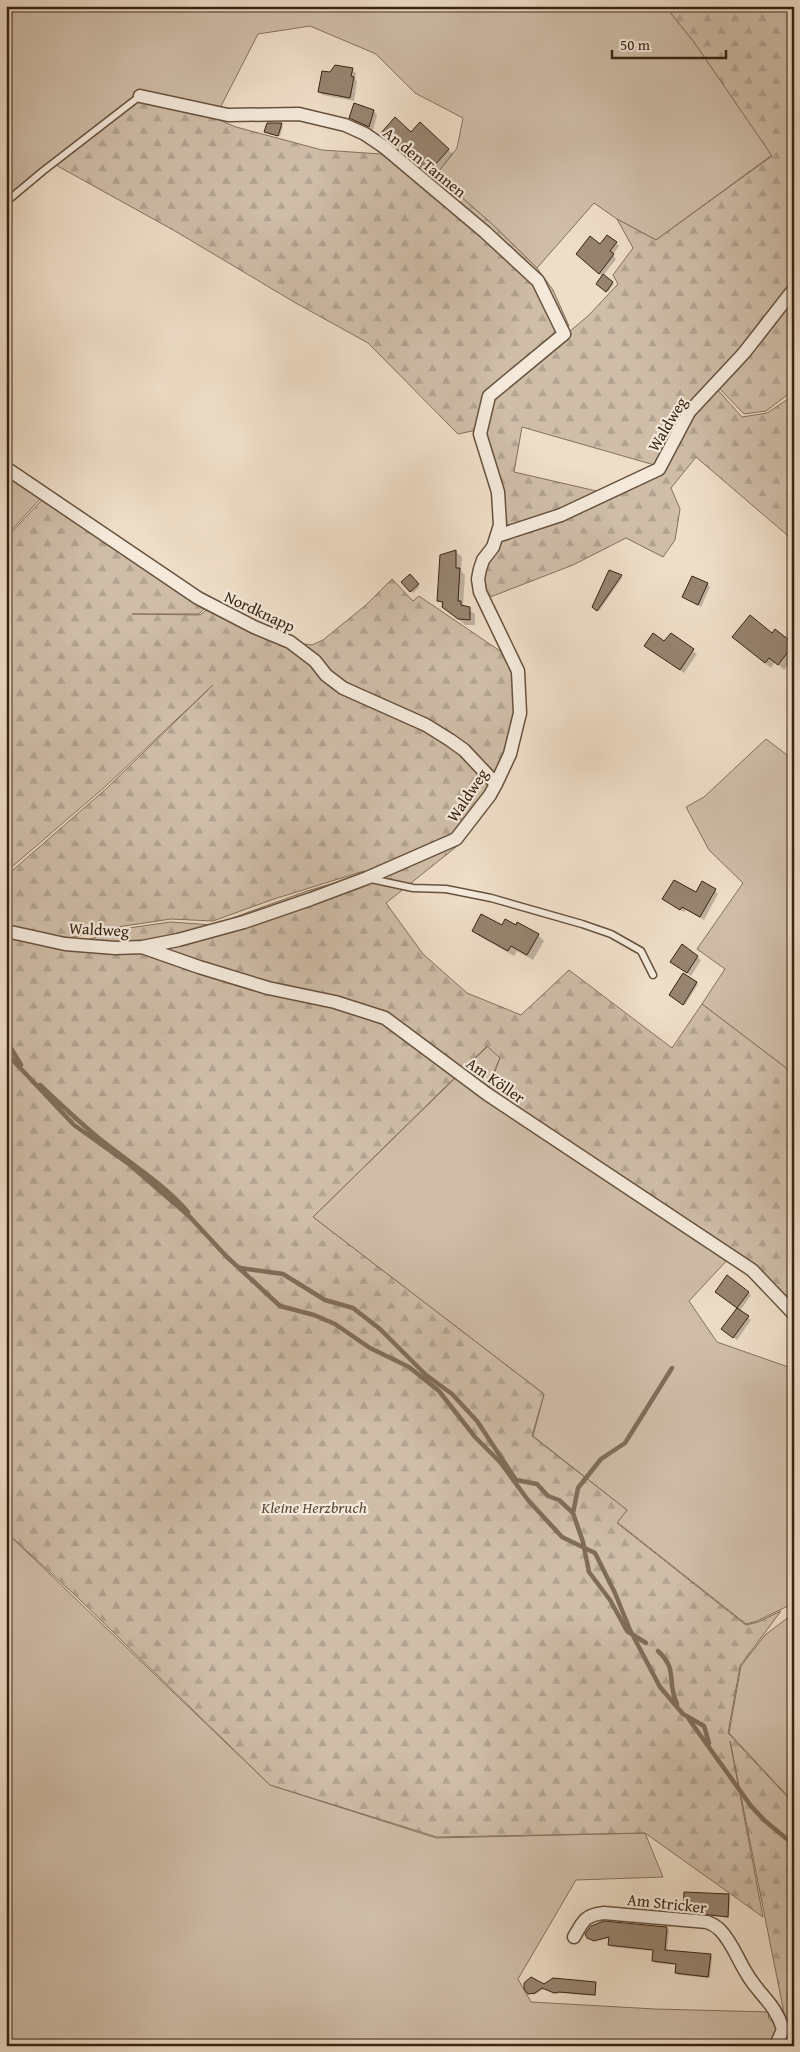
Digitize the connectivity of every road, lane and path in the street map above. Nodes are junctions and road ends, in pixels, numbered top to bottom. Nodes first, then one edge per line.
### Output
1 (140, 96) joint
2 (6, 202) edge
3 (794, 289) edge
4 (6, 468) edge
5 (497, 536) junction
6 (496, 784) junction
7 (367, 878) junction
8 (6, 931) edge
9 (142, 947) junction
10 (653, 975) dead end
11 (794, 1314) edge
12 (574, 1937) dead end
13 (776, 2046) edge

1 - 2 lane, An den Tannen
1 - 5 street, An den Tannen
3 - 5 street, Waldweg
4 - 6 street, Nordknapp
5 - 6 street, Waldweg
6 - 7 street, Waldweg
7 - 9 street, Waldweg
7 - 10 lane
8 - 9 street, Waldweg
9 - 11 street, Am Köller
12 - 13 street, Am Stricker

